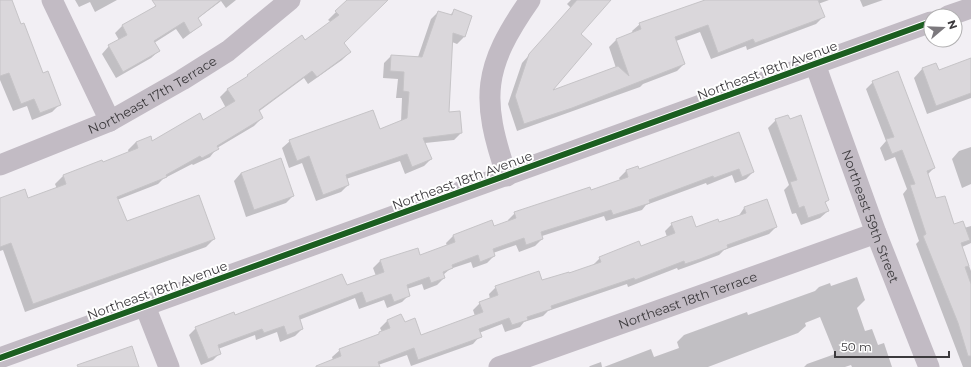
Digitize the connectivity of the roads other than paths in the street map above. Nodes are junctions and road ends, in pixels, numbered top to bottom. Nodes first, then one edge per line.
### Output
1 (52, 0) edge
2 (290, 0) edge
3 (530, 0) edge
4 (923, 25) edge
5 (815, 64) junction
6 (110, 121) junction
7 (0, 165) edge
8 (507, 176) junction
9 (876, 233) junction
10 (145, 306) junction
11 (0, 358) edge
12 (169, 367) edge
13 (499, 367) edge
14 (929, 367) edge

1 - 6 street
2 - 6 street, Northeast 17th Terrace
3 - 8 street
4 - 5 street, Northeast 18th Avenue
5 - 8 street, Northeast 18th Avenue
5 - 9 street, Northeast 59th Street
6 - 7 street, Northeast 17th Terrace
8 - 10 street, Northeast 18th Avenue
9 - 13 street, Northeast 18th Terrace
9 - 14 street, Northeast 59th Street
10 - 11 street, Northeast 18th Avenue
10 - 12 street

